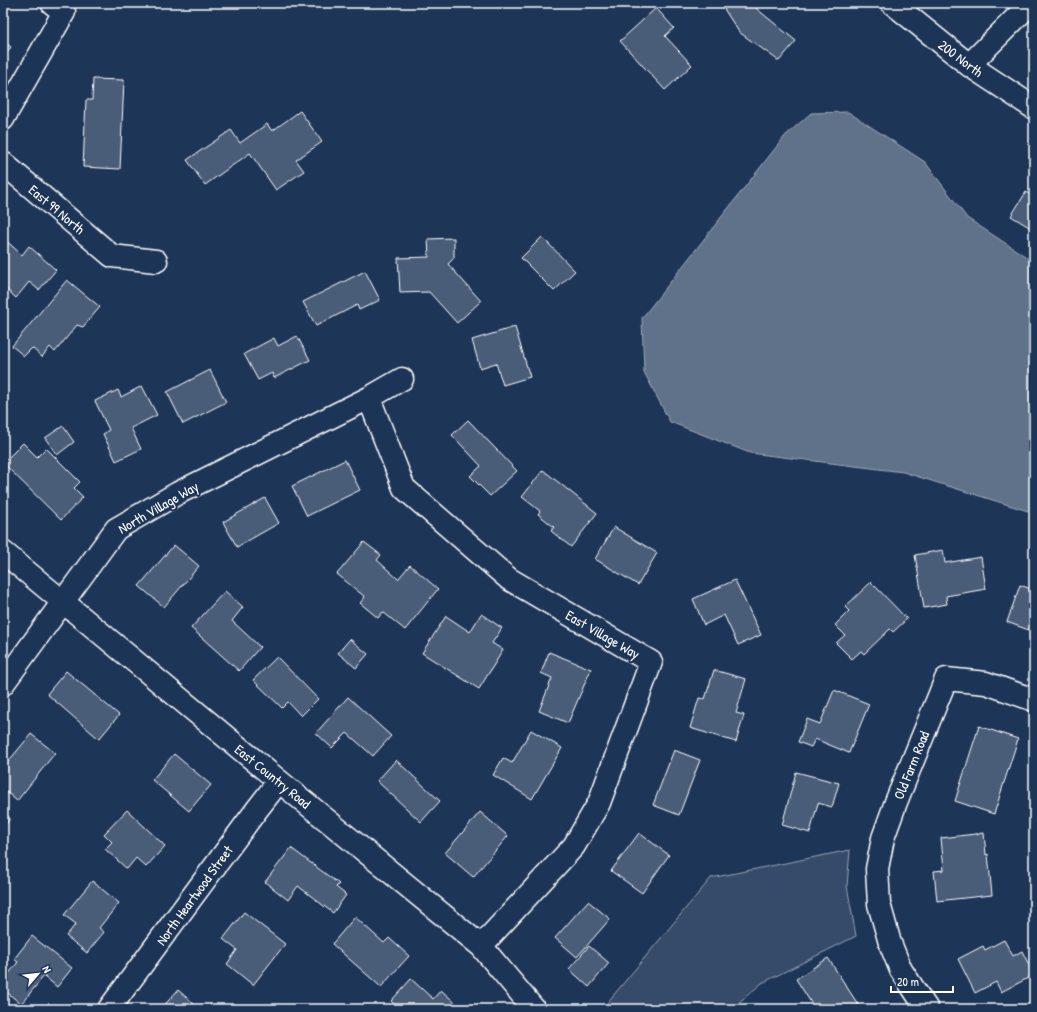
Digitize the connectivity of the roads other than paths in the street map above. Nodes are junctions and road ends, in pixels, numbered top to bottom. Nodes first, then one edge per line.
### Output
1 (52, 3) edge
2 (892, 3) edge
3 (1031, 3) edge
4 (969, 65) junction
5 (1034, 108) edge
6 (3, 119) edge
7 (3, 163) edge
8 (156, 261) dead end
9 (402, 379) dead end
10 (369, 398) junction
11 (3, 552) edge
12 (62, 601) junction
13 (3, 684) edge
14 (1034, 700) edge
15 (279, 781) junction
16 (482, 946) junction
17 (109, 1009) edge
18 (534, 1009) edge
19 (927, 1009) edge

1 - 6 street
2 - 4 street, 200 North
3 - 4 street
4 - 5 street, 200 North
7 - 8 street, East 99 North
9 - 10 street, North Village Way
10 - 12 street, North Village Way
10 - 16 street, East Village Way
11 - 12 street, East Country Road
12 - 13 street, North Village Way
12 - 15 street, East Country Road
14 - 19 street, Old Farm Road
15 - 16 street, East Country Road
15 - 17 street, North Heartwood Street
16 - 18 street, East Country Road

